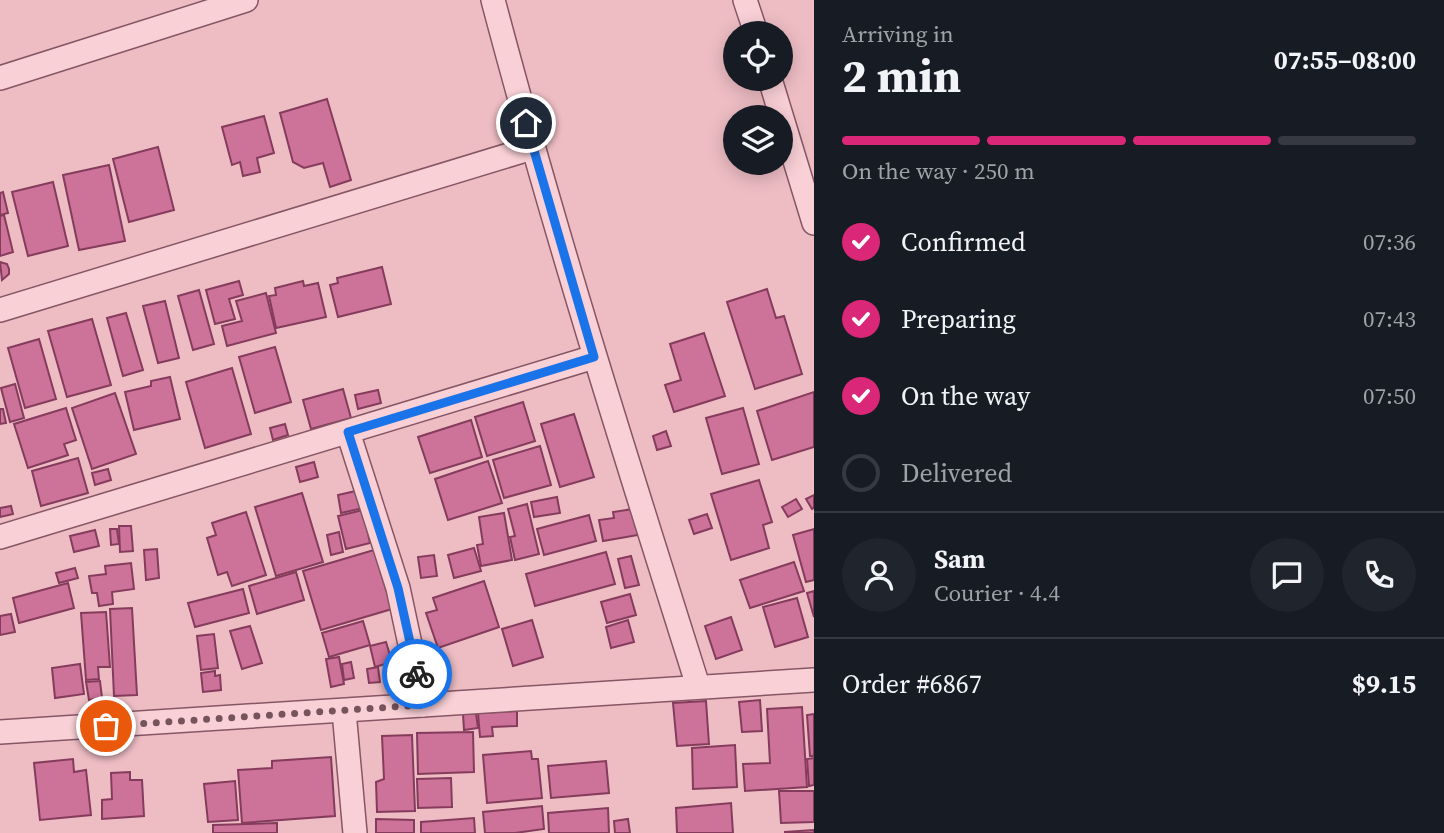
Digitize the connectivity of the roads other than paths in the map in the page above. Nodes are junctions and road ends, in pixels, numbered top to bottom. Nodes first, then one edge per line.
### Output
1 (246, 0) edge
2 (493, 0) edge
3 (745, 0) edge
4 (751, 21) edge
5 (0, 78) edge
6 (773, 91) edge
7 (532, 148) junction
8 (814, 223) edge
9 (0, 310) edge
10 (594, 357) junction
11 (348, 432) junction
12 (0, 537) edge
13 (814, 680) edge
14 (698, 686) junction
15 (423, 705) junction
16 (344, 711) junction
17 (0, 732) edge
18 (355, 833) edge

1 - 5 street
2 - 7 street
3 - 4 street
6 - 8 street
7 - 9 street
7 - 10 street
10 - 11 street
10 - 14 street
11 - 12 street
11 - 15 street
13 - 14 street
14 - 15 street
15 - 16 street
16 - 17 street
16 - 18 street

